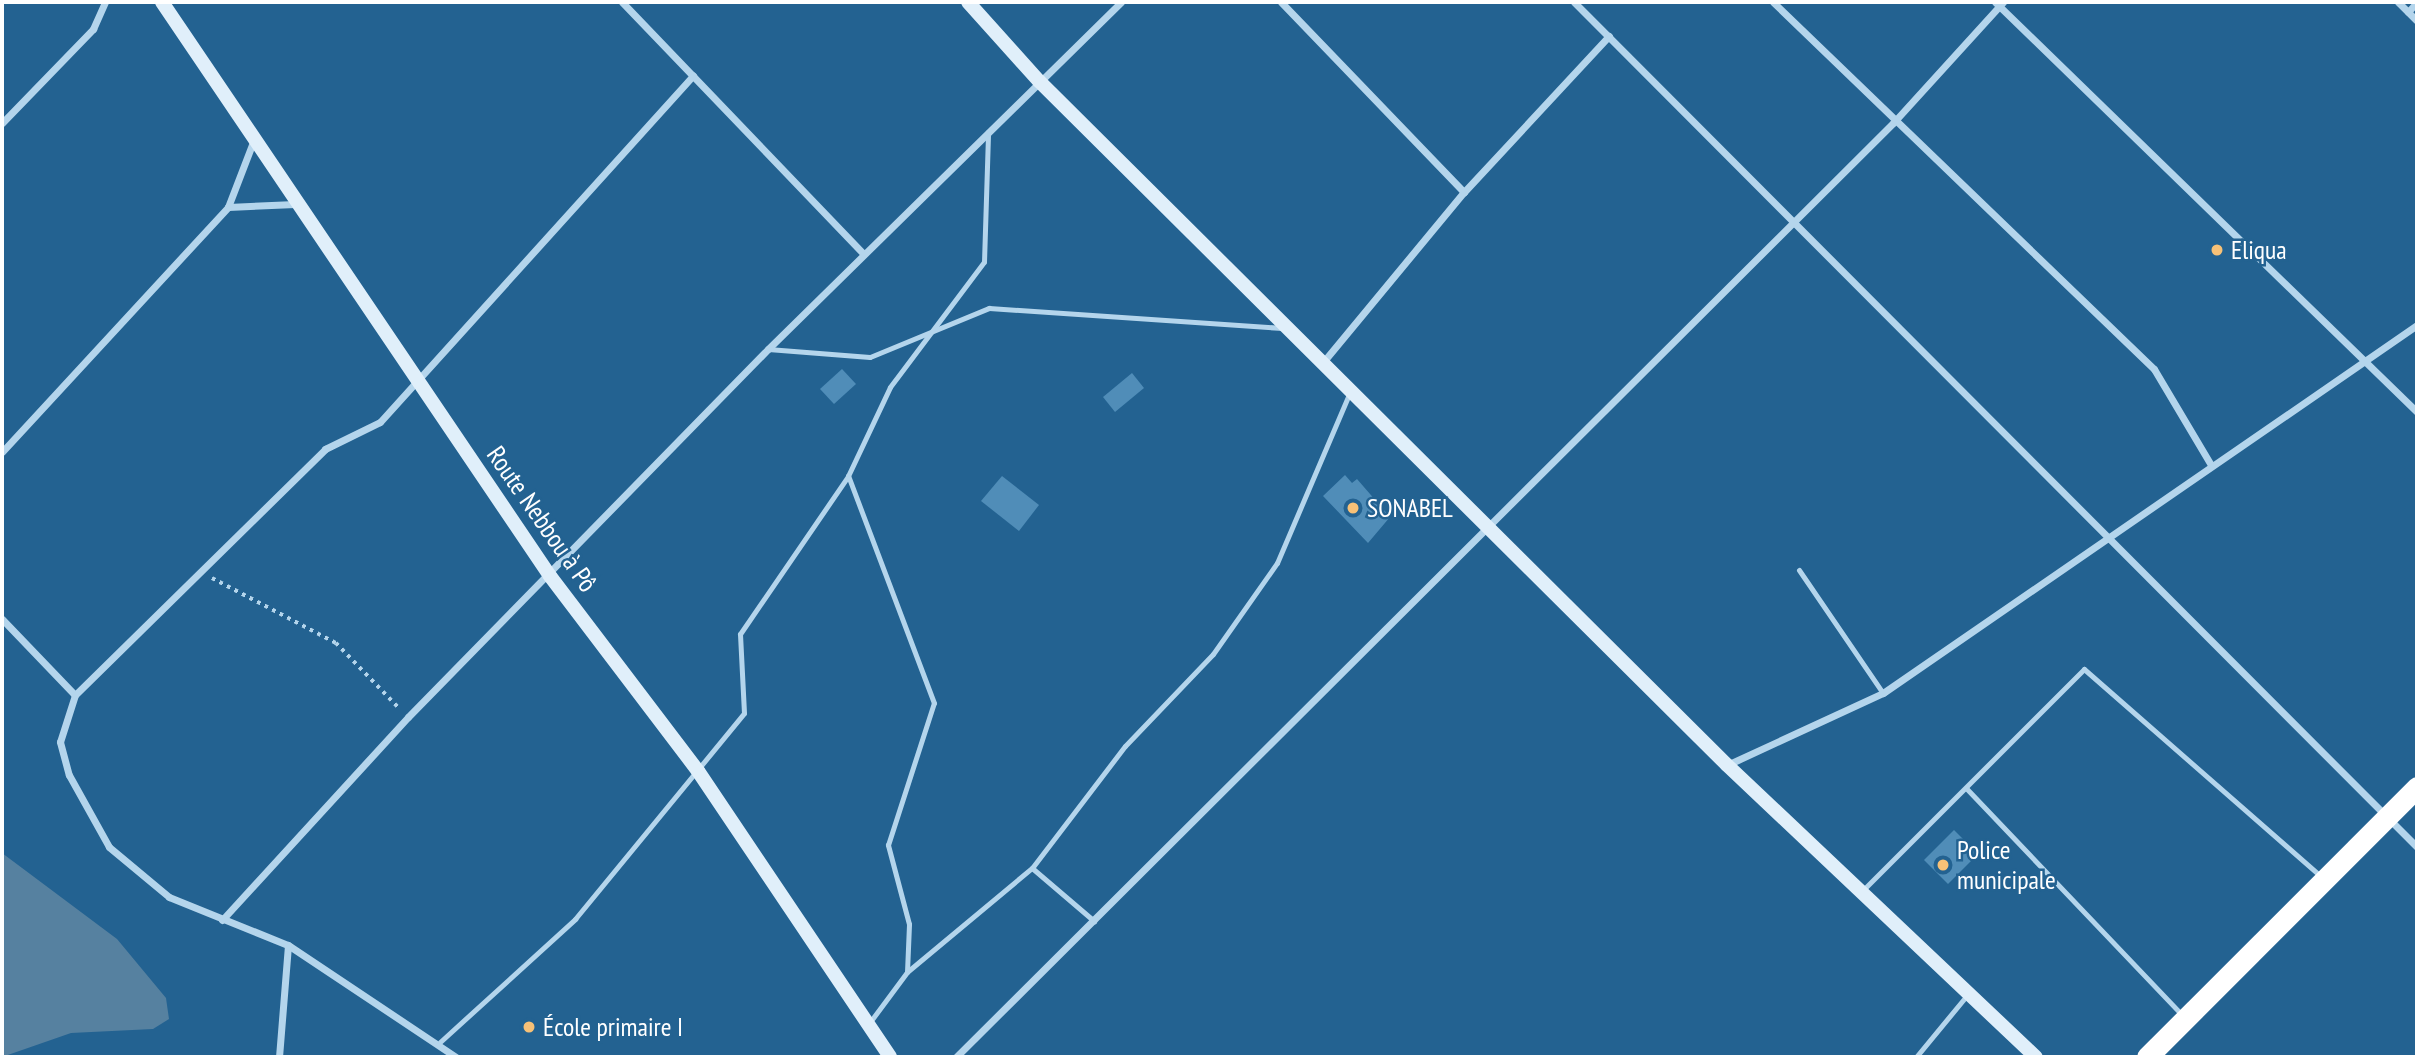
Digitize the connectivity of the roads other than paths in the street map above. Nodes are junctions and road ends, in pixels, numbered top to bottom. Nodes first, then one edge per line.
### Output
1 (105, 2) edge
2 (162, 2) edge
3 (622, 2) edge
4 (968, 2) edge
5 (1121, 2) edge
6 (1281, 2) edge
7 (1574, 2) edge
8 (1773, 2) edge
9 (2398, 2) edge
10 (2417, 2) edge
11 (1999, 3) edge
12 (2408, 12) junction
13 (2417, 21) edge
14 (1609, 36) junction
15 (693, 76) junction
16 (1040, 81) junction
17 (2, 123) edge
18 (1894, 123) junction
19 (988, 131) junction
20 (253, 142) junction
21 (1464, 192) junction
22 (295, 204) junction
23 (228, 206) junction
24 (1793, 219) junction
25 (864, 254) junction
26 (940, 324) junction
27 (2417, 325) edge
28 (1290, 328) junction
29 (768, 349) junction
30 (2365, 360) junction
31 (1324, 361) junction
32 (416, 378) junction
33 (1352, 388) junction
34 (2417, 412) edge
35 (2, 453) edge
36 (2211, 465) junction
37 (848, 476) junction
38 (1486, 527) junction
39 (2106, 539) junction
40 (1799, 570) dead end
41 (550, 576) junction
42 (2, 619) edge
43 (1883, 693) junction
44 (75, 695) junction
45 (1727, 765) junction
46 (698, 771) junction
47 (2417, 787) edge
48 (1966, 788) junction
49 (2388, 817) junction
50 (2417, 848) edge
51 (1032, 868) junction
52 (2324, 879) junction
53 (1860, 893) junction
54 (222, 920) junction
55 (1094, 921) junction
56 (288, 945) junction
57 (906, 972) junction
58 (1970, 992) junction
59 (2185, 1018) junction
60 (870, 1022) junction
61 (440, 1042) junction
62 (279, 1057) edge
63 (456, 1057) edge
64 (890, 1057) edge
65 (956, 1057) edge
66 (1916, 1057) edge
67 (2036, 1057) edge
68 (2147, 1057) edge

1 - 17 street
2 - 20 street, Route Nebbou à Pô
3 - 15 street
4 - 16 street
5 - 16 street
6 - 21 street
7 - 14 street
8 - 18 street
9 - 12 street
10 - 12 street
11 - 18 street
11 - 30 street
12 - 13 street
14 - 21 street
14 - 24 street
15 - 25 street
15 - 32 street
16 - 19 street
16 - 28 street
18 - 24 street
18 - 36 street
19 - 25 street
19 - 26 lane
20 - 22 street, Route Nebbou à Pô
20 - 23 street
21 - 31 street
22 - 23 street
22 - 32 street, Route Nebbou à Pô
23 - 35 street
24 - 38 street
24 - 39 street
25 - 29 street
26 - 28 lane
26 - 29 lane
26 - 37 lane
27 - 30 street
28 - 31 street
29 - 41 street
30 - 34 street
30 - 36 street
31 - 33 street
32 - 41 street, Route Nebbou à Pô
32 - 44 street
33 - 38 street
33 - 51 lane
36 - 39 street
37 - 46 lane
37 - 57 lane
38 - 45 street
38 - 55 street
39 - 43 street
39 - 49 street
40 - 43 lane
41 - 46 street, Route Nebbou à Pô
41 - 54 street
42 - 44 street
43 - 45 street
44 - 54 street
45 - 53 street
46 - 60 street, Route Nebbou à Pô
46 - 61 lane
47 - 49 highway
48 - 52 lane
48 - 53 lane
48 - 59 lane
49 - 50 street
49 - 52 highway
51 - 55 lane
51 - 57 lane
52 - 59 highway
53 - 58 street
54 - 56 street
55 - 65 street
56 - 61 street
56 - 62 street
57 - 60 lane
58 - 66 lane
58 - 67 street
59 - 68 highway
60 - 64 street, Route Nebbou à Pô
61 - 63 street

